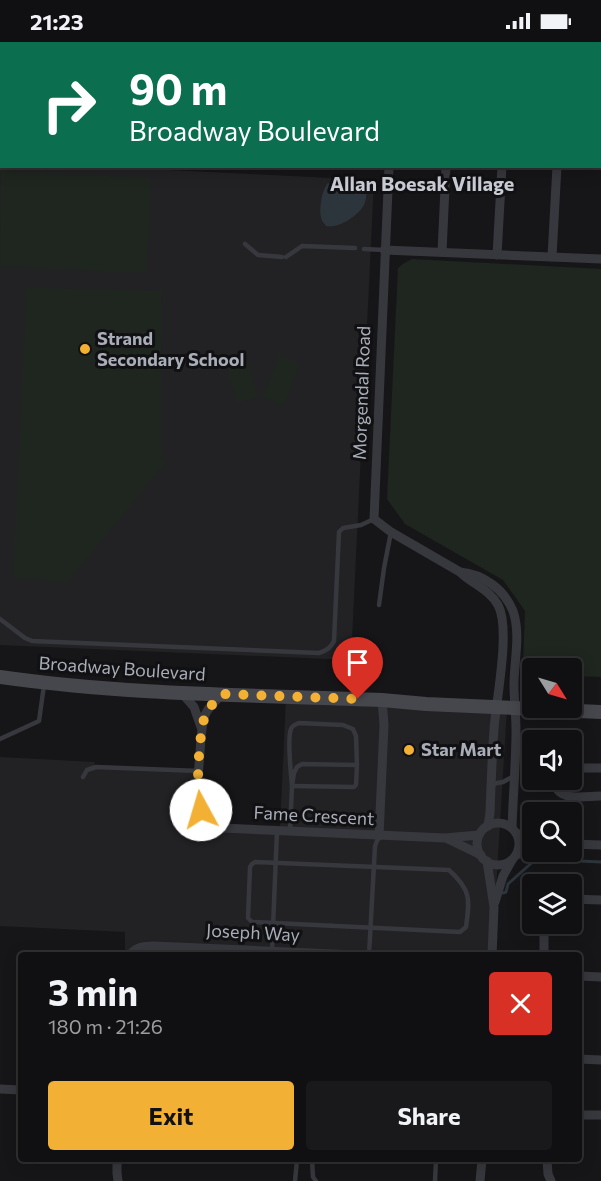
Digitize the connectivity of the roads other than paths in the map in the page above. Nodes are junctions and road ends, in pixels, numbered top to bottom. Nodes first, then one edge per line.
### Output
1 (389, 168) edge
2 (446, 168) edge
3 (502, 168) edge
4 (557, 168) edge
5 (245, 244) dead end
6 (355, 248) dead end
7 (364, 249) dead end
8 (384, 250) junction
9 (442, 252) junction
10 (497, 255) junction
11 (552, 257) junction
12 (601, 259) edge
13 (374, 519) junction
14 (391, 532) junction
15 (460, 572) junction
16 (379, 605) dead end
17 (0, 619) edge
18 (0, 677) edge
19 (45, 683) junction
20 (181, 692) junction
21 (223, 694) junction
22 (381, 700) junction
23 (497, 707) junction
24 (516, 708) junction
25 (601, 712) edge
26 (201, 727) junction
27 (0, 739) edge
28 (357, 765) junction
29 (582, 768) edge
30 (601, 768) edge
31 (199, 771) junction
32 (514, 776) junction
33 (83, 777) dead end
34 (491, 784) junction
35 (292, 786) junction
36 (555, 790) edge
37 (601, 796) edge
38 (488, 826) junction
39 (514, 830) junction
40 (277, 831) junction
41 (290, 831) junction
42 (522, 834) edge
43 (479, 835) junction
44 (379, 836) junction
45 (445, 838) junction
46 (582, 844) edge
47 (601, 845) edge
48 (522, 853) edge
49 (514, 857) junction
50 (484, 858) junction
51 (276, 863) junction
52 (374, 867) junction
53 (582, 899) edge
54 (601, 900) edge
55 (494, 907) junction
56 (273, 923) junction
57 (371, 928) junction
58 (544, 934) edge
59 (179, 951) edge
60 (272, 951) junction
61 (132, 952) edge
62 (296, 952) edge
63 (369, 952) edge
64 (492, 952) edge
65 (544, 952) edge
66 (582, 976) edge
67 (601, 977) edge
68 (582, 1059) edge
69 (601, 1060) edge
70 (0, 1089) edge
71 (18, 1090) edge
72 (582, 1115) edge
73 (601, 1115) edge
74 (117, 1162) edge
75 (297, 1162) edge
76 (312, 1162) edge
77 (436, 1162) edge
78 (482, 1162) edge
79 (547, 1162) edge
80 (118, 1181) edge
81 (295, 1181) edge
82 (316, 1181) edge
83 (435, 1181) edge
84 (480, 1181) edge
85 (551, 1181) edge

1 - 8 street, Morgendal Road
2 - 9 street
3 - 10 street
4 - 11 street
5 - 6 lane
7 - 8 lane
8 - 9 street
8 - 13 street, Morgendal Road
9 - 10 street
10 - 11 street
11 - 12 street
13 - 14 street
13 - 17 lane
14 - 15 street
14 - 16 lane
15 - 23 street
15 - 24 street
18 - 19 main road, Broadway Boulevard
19 - 20 main road, Broadway Boulevard
19 - 27 lane
20 - 21 main road, Broadway Boulevard
20 - 26 street, Fame Crescent
21 - 22 main road, Broadway Boulevard
21 - 26 street, Fame Crescent
22 - 23 main road, Broadway Boulevard
22 - 44 street
23 - 24 main road, Broadway Boulevard
23 - 34 street
24 - 25 main road, Broadway Boulevard
24 - 32 street
26 - 31 street, Fame Crescent
28 - 35 lane
28 - 35 lane
28 - 35 lane
29 - 30 street
31 - 33 lane
31 - 40 street, Fame Crescent
32 - 34 lane
32 - 39 street
34 - 38 street
35 - 41 lane
36 - 37 street
38 - 39 street
38 - 43 street
39 - 42 street
39 - 49 street
40 - 41 street, Fame Crescent
40 - 51 lane
41 - 44 street, Fame Crescent
43 - 45 street, Fame Crescent
43 - 50 street
44 - 45 street, Fame Crescent
44 - 52 lane
45 - 50 street, Fame Crescent
46 - 47 street
48 - 49 street
49 - 50 street
49 - 55 street
50 - 55 street
51 - 52 lane
51 - 56 lane
51 - 56 lane
52 - 57 lane
52 - 57 lane
53 - 54 street
55 - 64 street
56 - 57 lane
56 - 60 lane
57 - 63 lane
58 - 65 street
59 - 60 street, Joseph Way
59 - 61 street, Joseph Way
60 - 62 street, Joseph Way
66 - 67 street
68 - 69 street
70 - 71 street
72 - 73 street
74 - 80 street
75 - 81 lane
76 - 82 lane
77 - 83 lane
78 - 84 street
79 - 85 street

